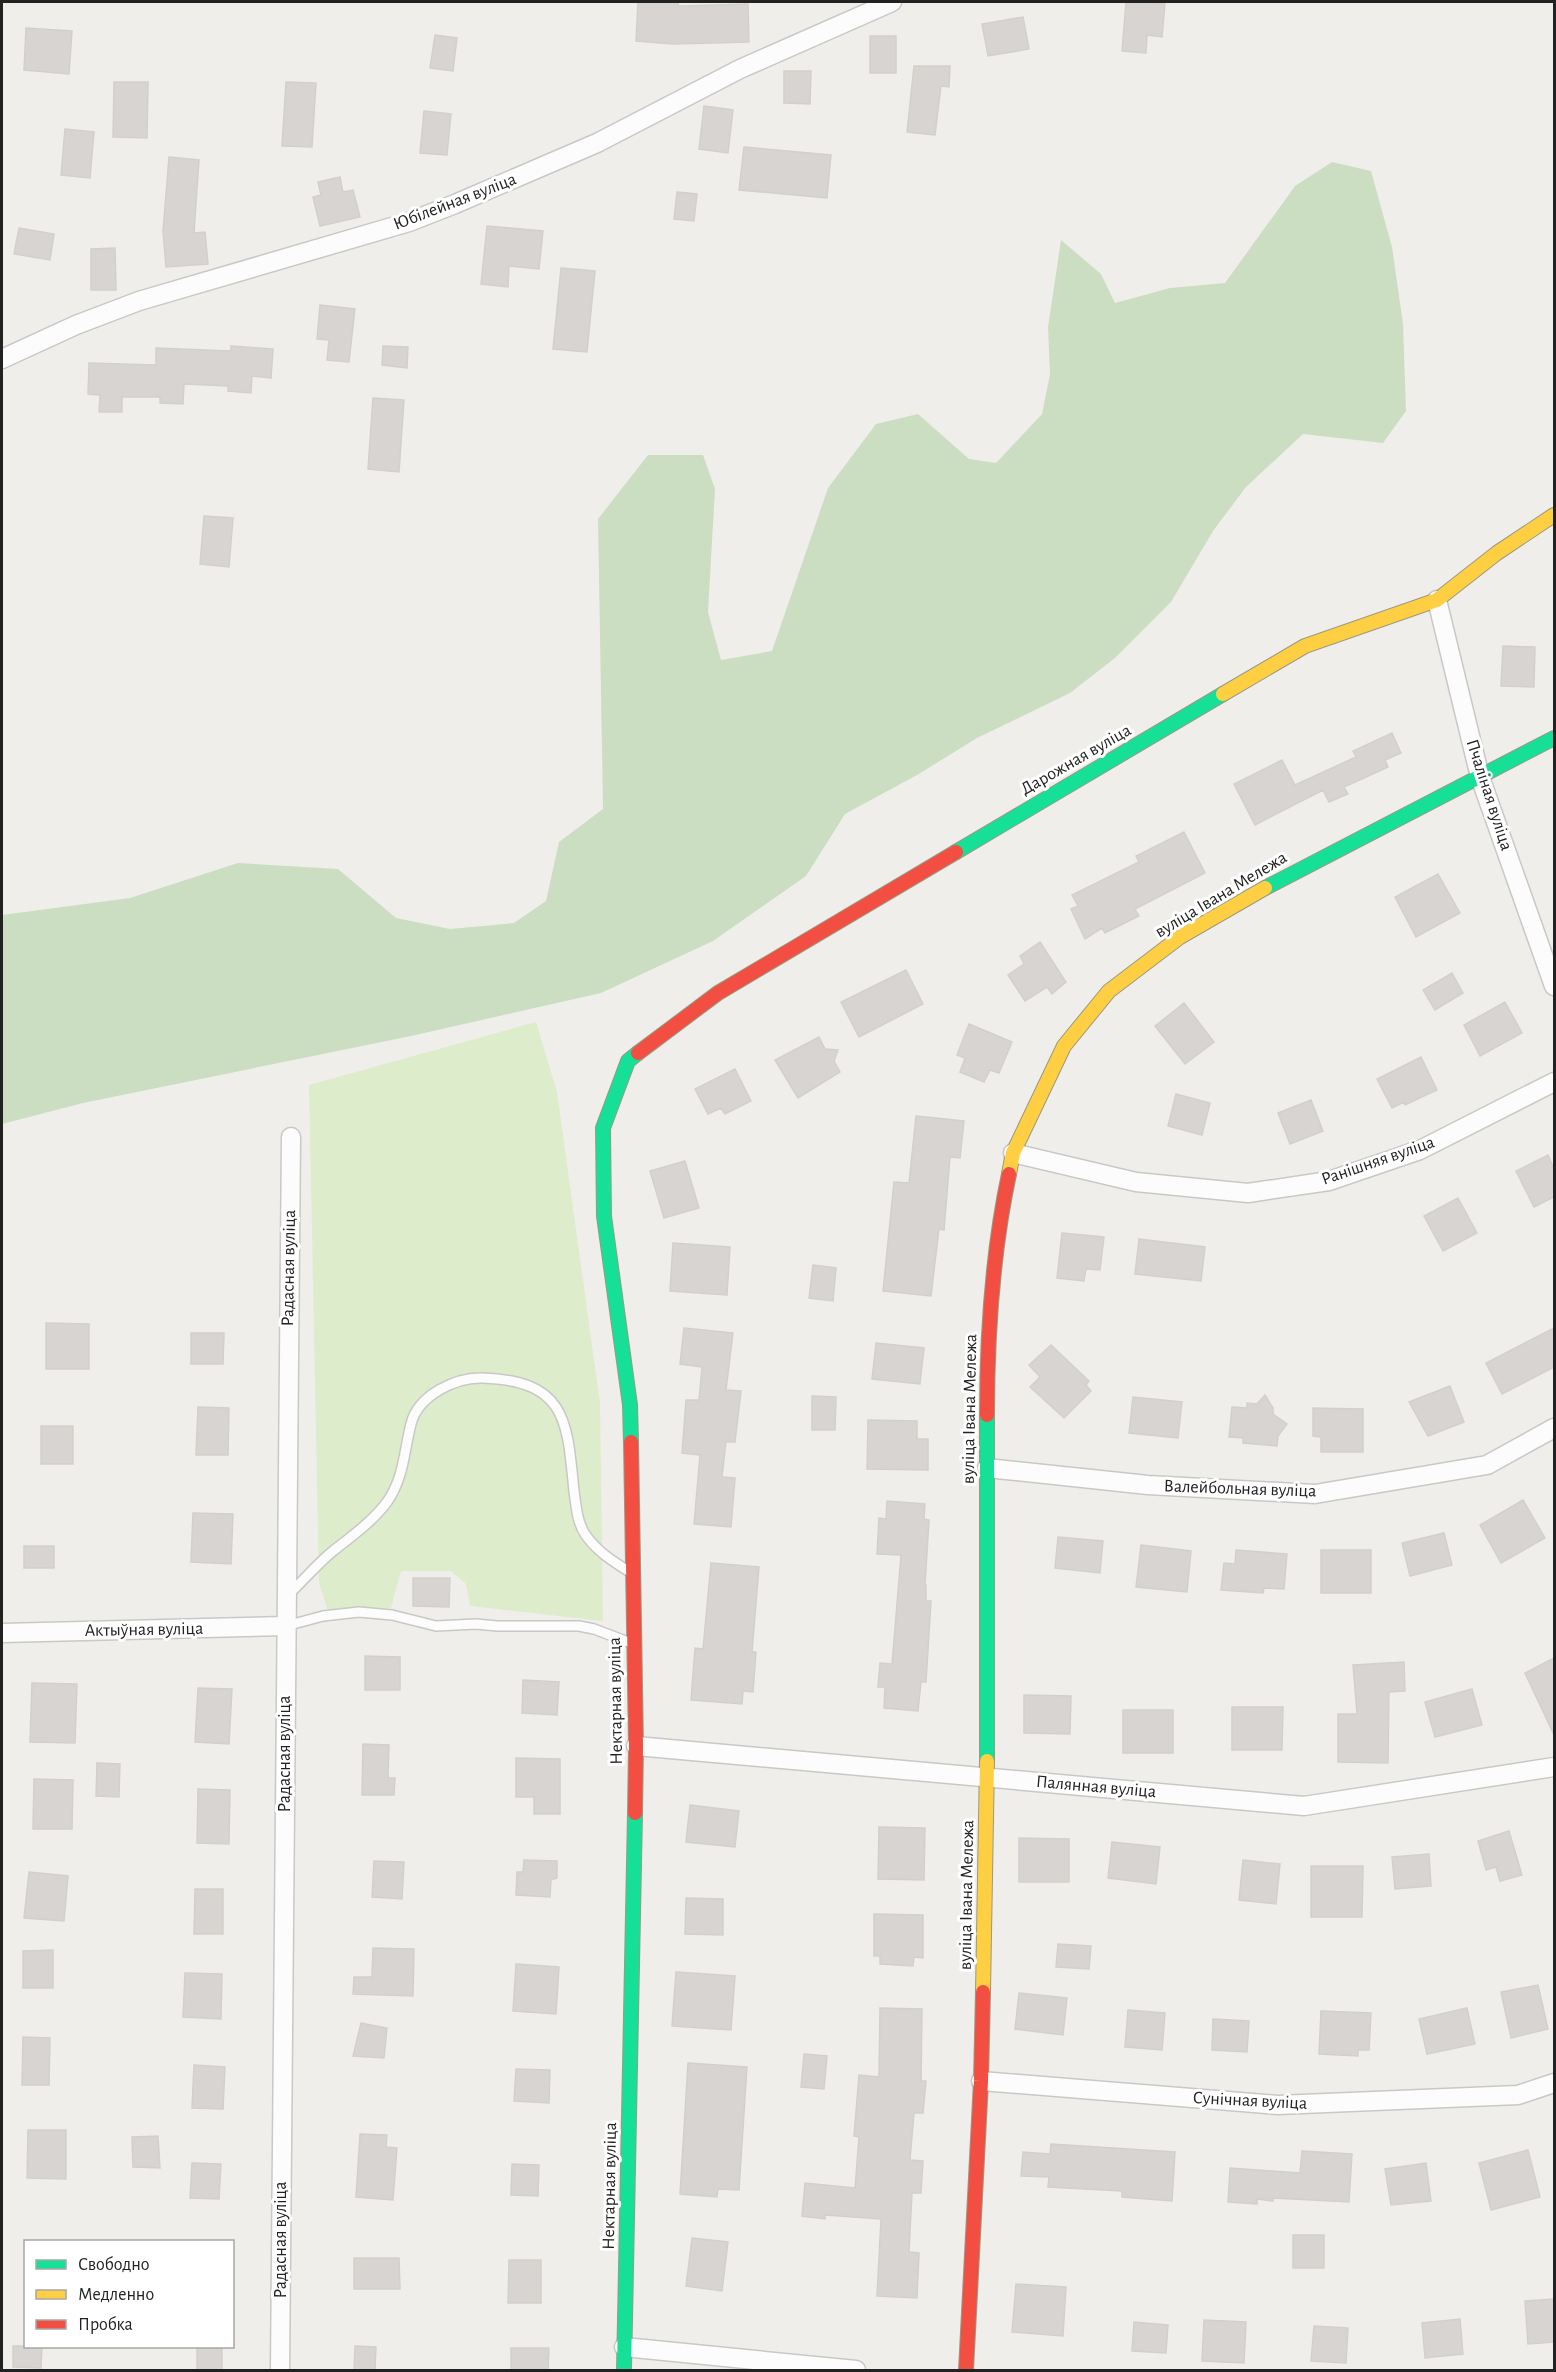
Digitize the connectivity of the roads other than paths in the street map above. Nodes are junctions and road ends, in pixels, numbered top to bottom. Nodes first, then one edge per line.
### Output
1 (892, 2) edge
2 (2, 359) edge
3 (1554, 515) edge
4 (1437, 600) junction
5 (1554, 738) edge
6 (1480, 777) junction
7 (1554, 986) edge
8 (628, 1061) joint
9 (1554, 1082) edge
10 (291, 1137) dead end
11 (1013, 1153) junction
12 (1554, 1428) edge
13 (987, 1468) junction
14 (633, 1574) junction
15 (286, 1597) junction
16 (286, 1626) junction
17 (2, 1633) edge
18 (633, 1644) junction
19 (636, 1746) junction
20 (1554, 1767) edge
21 (987, 1777) junction
22 (981, 2081) junction
23 (1554, 2083) edge
24 (624, 2347) junction
25 (280, 2370) edge
26 (624, 2370) edge
27 (856, 2370) edge
28 (966, 2370) edge

1 - 2 street, Юбілейная вуліца
3 - 4 street, Дарожная вуліца
4 - 6 street, Пчаліная вуліца
4 - 8 street, Дарожная вуліца
5 - 6 street, вуліца Івана Мележа
6 - 7 street, Пчаліная вуліца
6 - 11 street, вуліца Івана Мележа
8 - 14 street, Нектарная вуліца
9 - 11 street, Ранішняя вуліца
10 - 15 street, Радасная вуліца
11 - 13 street, вуліца Івана Мележа
12 - 13 street, Валейбольная вуліца
13 - 21 street, вуліца Івана Мележа
14 - 15 lane
14 - 18 street, Нектарная вуліца
15 - 16 street, Радасная вуліца
16 - 17 street, Актыўная вуліца
16 - 18 lane
16 - 25 street, Радасная вуліца
18 - 19 street, Нектарная вуліца
19 - 21 street, Палянная вуліца
19 - 24 street, Нектарная вуліца
20 - 21 street, Палянная вуліца
21 - 22 street, вуліца Івана Мележа
22 - 23 street, Сунічная вуліца
22 - 28 street, вуліца Івана Мележа
24 - 26 street, Нектарная вуліца
24 - 27 street

